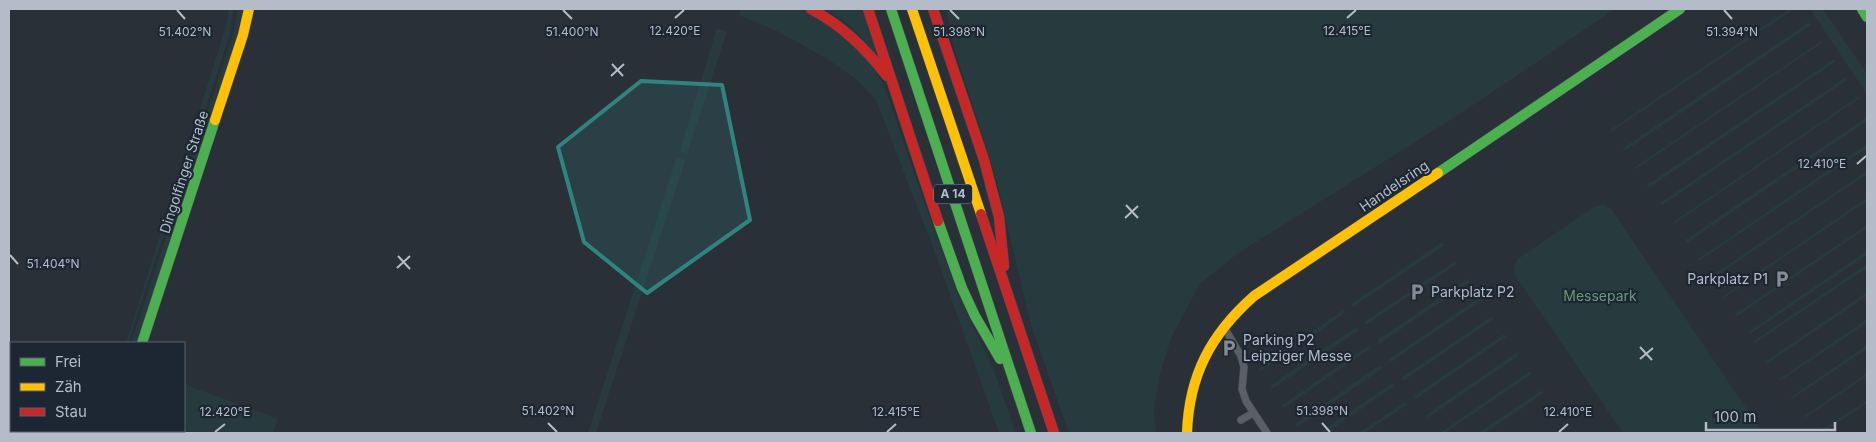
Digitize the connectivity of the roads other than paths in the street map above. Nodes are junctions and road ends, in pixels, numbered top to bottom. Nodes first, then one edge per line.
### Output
1 (249, 9) edge
2 (811, 9) edge
3 (868, 9) edge
4 (891, 9) edge
5 (912, 9) edge
6 (933, 9) edge
7 (940, 9) edge
8 (1680, 9) edge
9 (1862, 9) edge
10 (1867, 17) edge
11 (940, 26) junction
12 (893, 83) junction
13 (1006, 289) junction
14 (1224, 327) junction
15 (142, 342) edge
16 (1013, 380) junction
17 (1253, 413) junction
18 (1241, 420) dead end
19 (1031, 433) edge
20 (1054, 433) edge
21 (1187, 433) edge
22 (1266, 433) edge

1 - 15 main road, Dingolfinger Straße
2 - 12 main road
3 - 12 main road
4 - 16 main road, A 14
5 - 13 main road, A 14
6 - 11 main road
7 - 11 main road
8 - 14 main road, Handelsring
9 - 10 main road
11 - 13 main road
12 - 16 main road
13 - 20 main road, A 14
14 - 17 street
14 - 21 main road, Handelsring
16 - 19 main road, A 14
17 - 18 street
17 - 22 street

